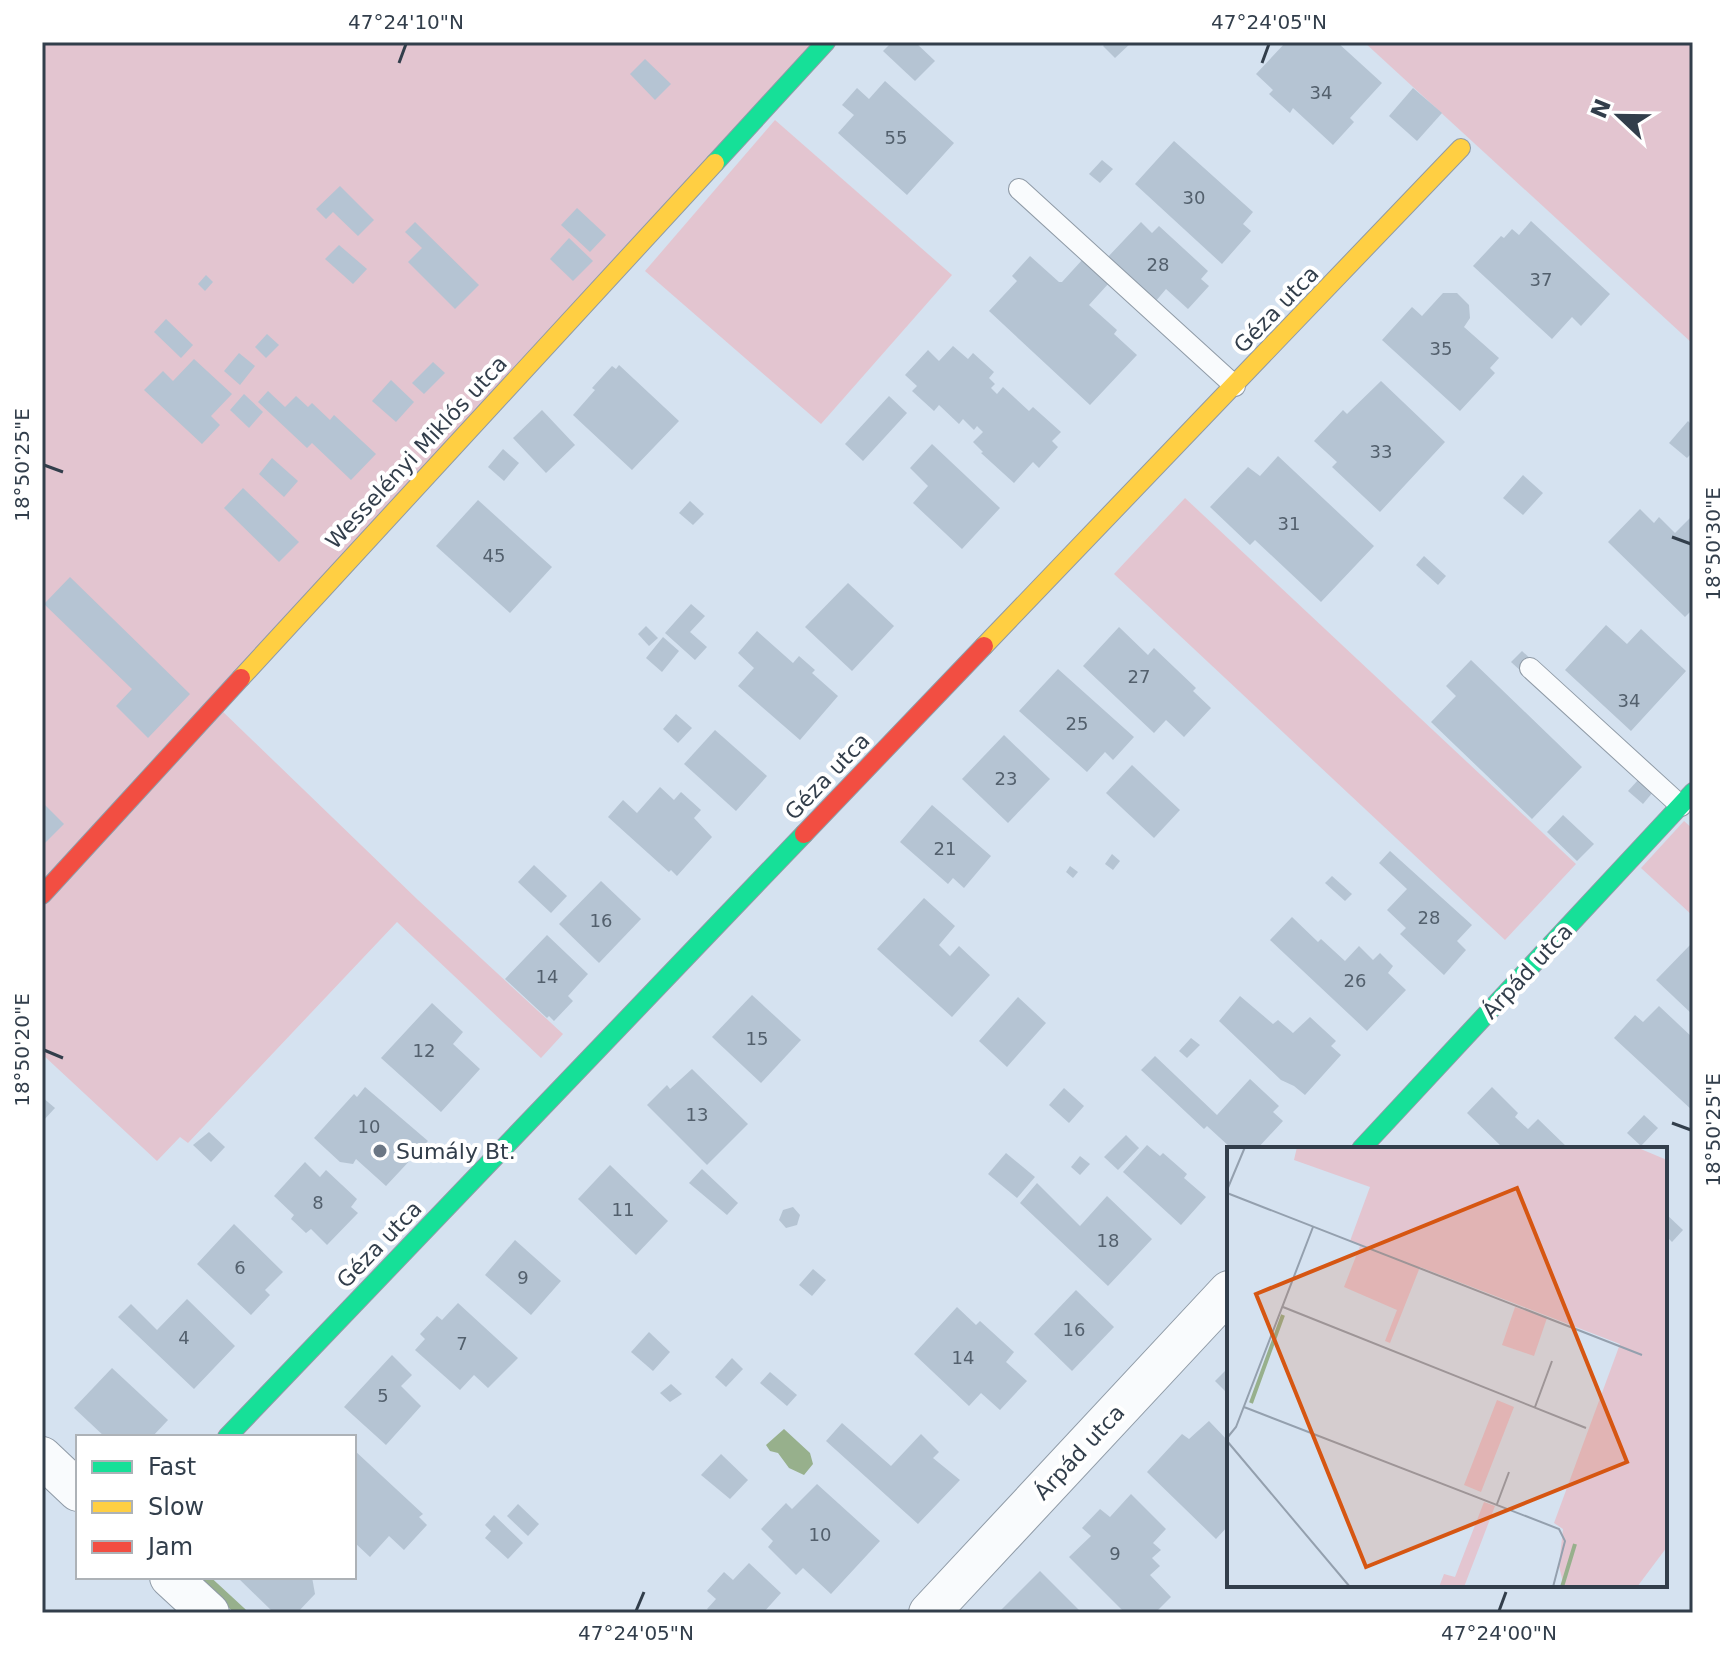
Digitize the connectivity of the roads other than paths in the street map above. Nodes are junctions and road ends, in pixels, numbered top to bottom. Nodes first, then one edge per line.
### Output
1 (826, 42) edge
2 (1461, 148) dead end
3 (1019, 189) dead end
4 (1235, 386) junction
5 (1530, 668) dead end
6 (1687, 799) edge
7 (42, 895) edge
8 (1363, 1147) edge
9 (1227, 1293) edge
10 (229, 1435) edge
11 (42, 1457) edge
12 (76, 1489) edge
13 (172, 1579) edge
14 (209, 1613) edge
15 (929, 1613) edge

1 - 7 street, Wesselényi Miklós utca
2 - 4 street, Géza utca
3 - 4 lane
4 - 10 street, Géza utca
5 - 6 lane
6 - 8 street, Árpád utca
9 - 15 street, Árpád utca
11 - 12 street
13 - 14 street

